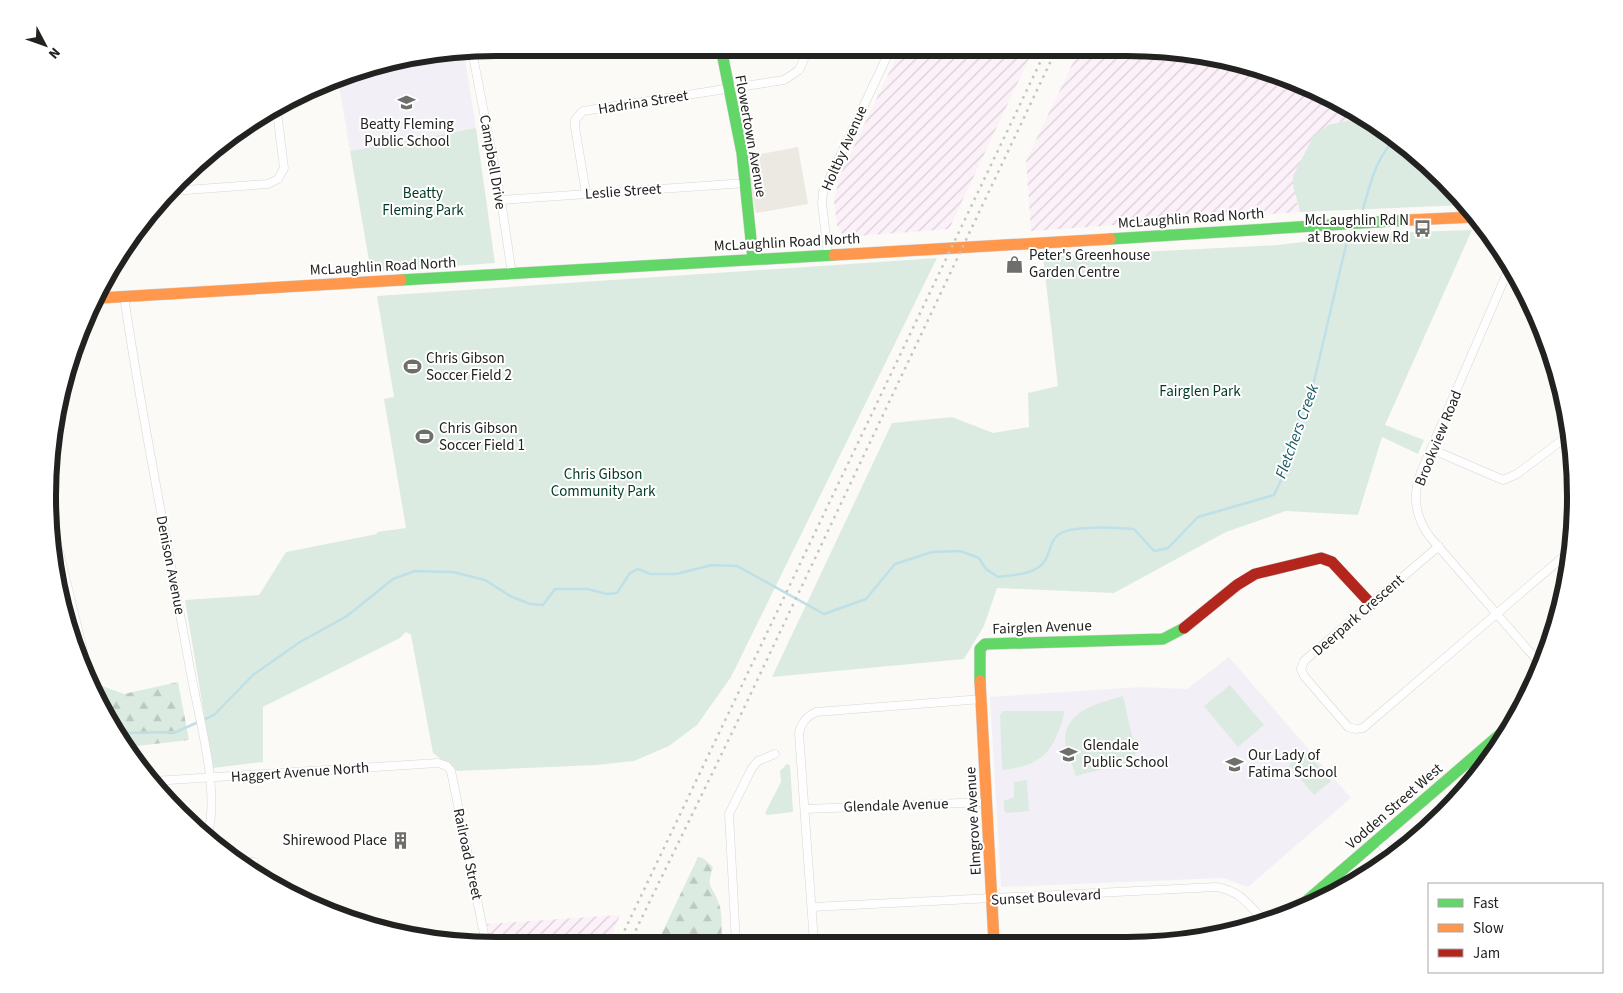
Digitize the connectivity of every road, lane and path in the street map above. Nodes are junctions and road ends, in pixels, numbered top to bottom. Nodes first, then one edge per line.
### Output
1 (722, 56) edge
2 (805, 56) edge
3 (887, 56) edge
4 (473, 57) edge
5 (728, 89) junction
6 (277, 114) edge
7 (746, 182) junction
8 (180, 190) edge
9 (586, 193) junction
10 (500, 200) junction
11 (1467, 217) edge
12 (828, 254) junction
13 (753, 258) junction
14 (512, 274) junction
15 (1507, 274) edge
16 (124, 296) junction
17 (104, 298) edge
18 (1563, 439) edge
19 (1431, 449) junction
20 (1439, 546) junction
21 (1562, 558) edge
22 (62, 568) edge
23 (1371, 604) junction
24 (1497, 614) junction
25 (80, 638) edge
26 (1535, 658) edge
27 (982, 699) junction
28 (1494, 739) edge
29 (775, 754) dead end
30 (447, 766) joint
31 (209, 778) junction
32 (160, 781) edge
33 (987, 802) junction
34 (804, 808) junction
35 (209, 830) edge
36 (1377, 839) junction
37 (1388, 851) edge
38 (251, 862) edge
39 (254, 862) dead end
40 (1314, 894) edge
41 (991, 900) junction
42 (812, 907) junction
43 (1259, 916) edge
44 (485, 937) edge
45 (736, 937) edge
46 (814, 937) edge
47 (994, 937) edge

1 - 5 main road, Flowertown Avenue
2 - 5 street
3 - 12 street, Holtby Avenue
4 - 10 street, Campbell Drive
5 - 7 main road, Flowertown Avenue
5 - 9 street, Hadrina Street
6 - 8 street
7 - 9 street, Leslie Street
7 - 13 main road, Flowertown Avenue
9 - 10 street, Leslie Street
10 - 14 street, Campbell Drive
11 - 12 main road, McLaughlin Road North
12 - 13 main road, McLaughlin Road North
13 - 14 main road, McLaughlin Road North
14 - 16 main road, McLaughlin Road North
15 - 19 street, Brookview Road
16 - 17 main road, McLaughlin Road North
16 - 31 street, Denison Avenue
18 - 19 street
19 - 20 street, Brookview Road
20 - 23 street, Deerpark Crescent
20 - 24 street, Brookview Road
21 - 24 street
22 - 25 street
23 - 24 street, Deerpark Crescent
23 - 27 main road, Fairglen Avenue
24 - 26 street, Brookview Road
27 - 33 main road, Elmgrove Avenue
27 - 34 street
28 - 36 main road, Vodden Street West
29 - 45 street
30 - 31 street, Haggert Avenue North
30 - 44 street, Railroad Street
31 - 32 street, Haggert Avenue North
31 - 35 street, Denison Avenue
33 - 34 street, Glendale Avenue
33 - 41 main road, Elmgrove Avenue
34 - 42 street
36 - 37 street
36 - 40 main road, Vodden Street West
38 - 39 street
41 - 42 street, Sunset Boulevard
41 - 43 street, Sunset Boulevard
41 - 47 main road, Elmgrove Avenue
42 - 46 street

